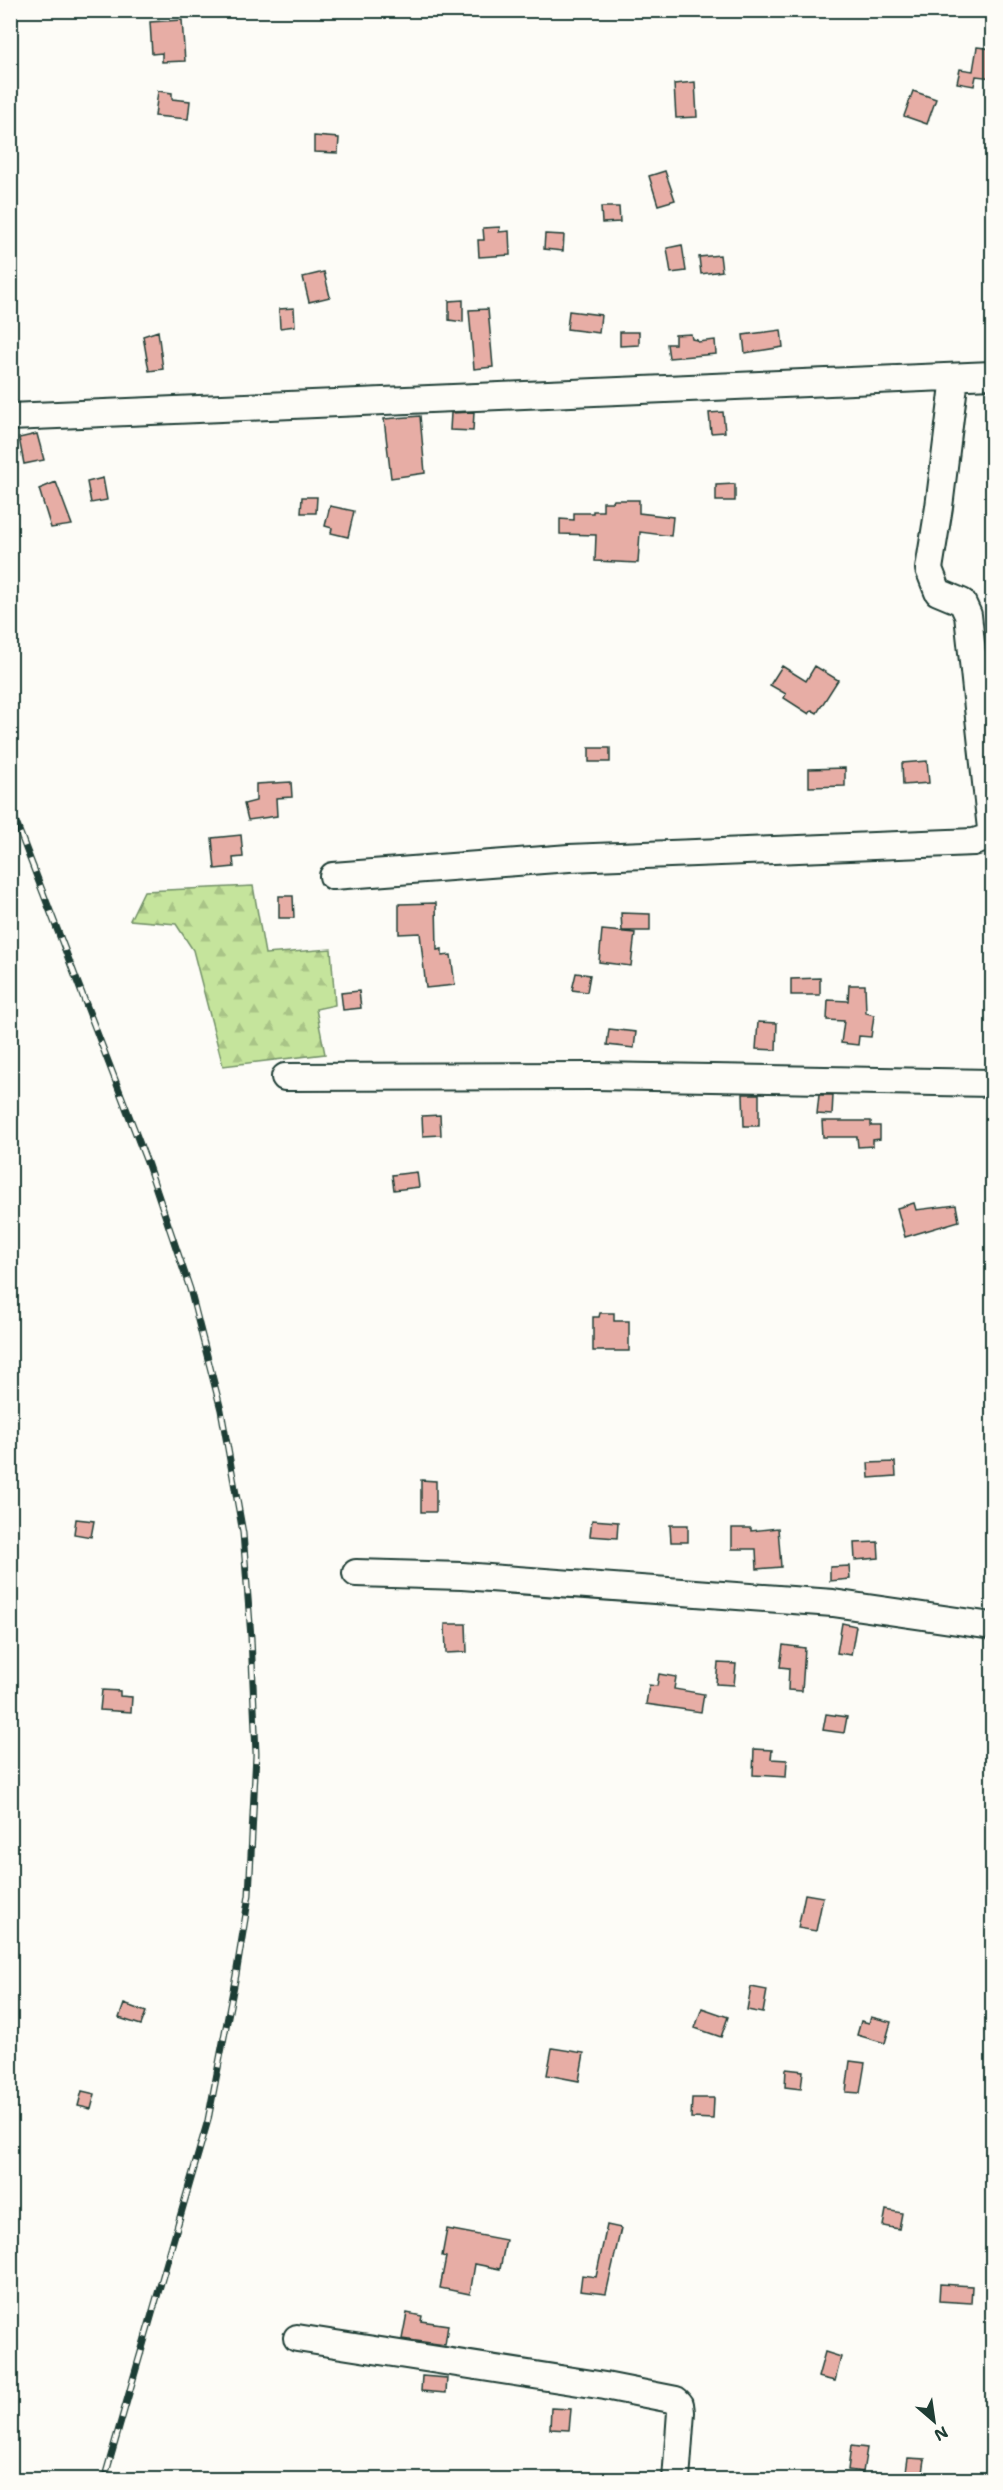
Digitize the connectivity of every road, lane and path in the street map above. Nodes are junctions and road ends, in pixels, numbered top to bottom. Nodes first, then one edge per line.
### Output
1 (993, 375) edge
2 (955, 377) junction
3 (10, 417) edge
4 (333, 876) dead end
5 (285, 1077) dead end
6 (993, 1083) edge
7 (356, 1574) dead end
8 (993, 1626) edge
9 (297, 2338) dead end
10 (676, 2480) edge

1 - 2 street
2 - 3 street
2 - 4 street
5 - 6 street
7 - 8 street
9 - 10 street

